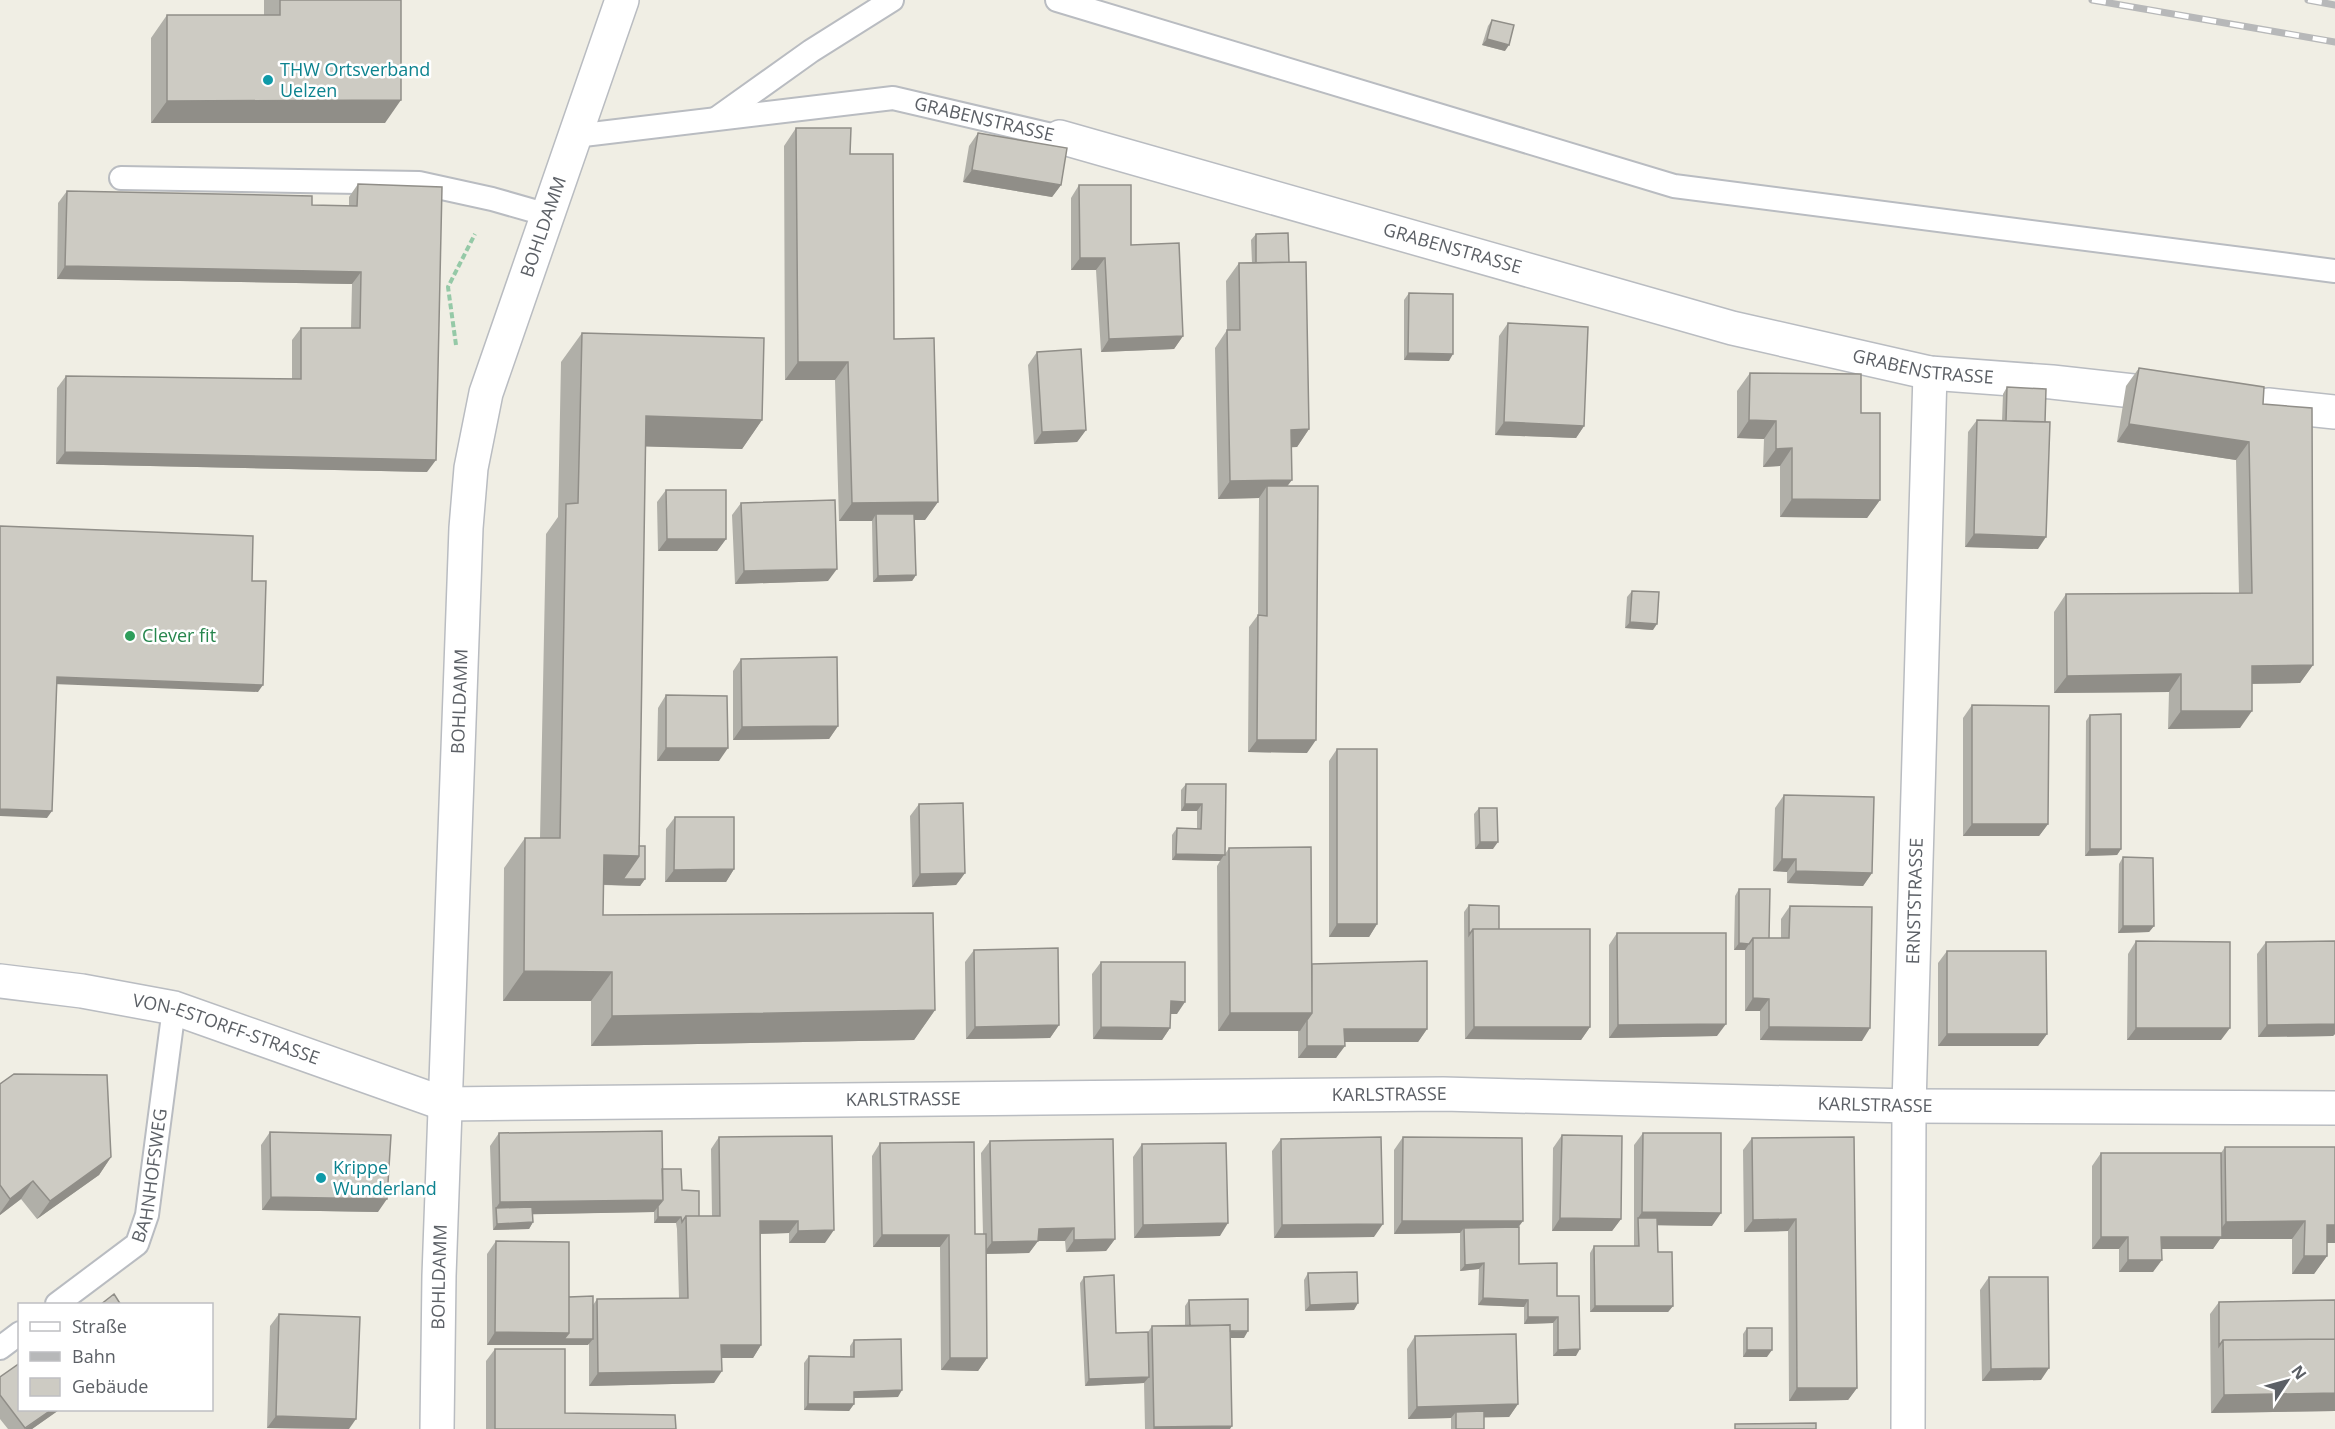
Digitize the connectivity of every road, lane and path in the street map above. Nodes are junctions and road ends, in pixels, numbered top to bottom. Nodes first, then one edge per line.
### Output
1 (622, 0) edge
2 (892, 0) edge
3 (1057, 0) edge
4 (714, 120) junction
5 (575, 136) junction
6 (1060, 136) joint
7 (121, 178) dead end
8 (548, 215) junction
9 (2335, 271) edge
10 (1930, 373) junction
11 (2193, 397) edge
12 (2241, 402) edge
13 (2335, 412) edge
14 (0, 981) edge
15 (174, 1008) junction
16 (445, 1104) junction
17 (1909, 1106) junction
18 (2335, 1108) edge
19 (60, 1303) edge
20 (18, 1334) edge
21 (0, 1348) edge
22 (437, 1429) edge
23 (1908, 1429) edge

1 - 5 street, BOHLDAMM
2 - 4 lane
3 - 9 lane
4 - 5 lane, GRABENSTRASSE
4 - 6 lane, GRABENSTRASSE
5 - 8 street, BOHLDAMM
6 - 10 street, GRABENSTRASSE
7 - 8 lane
8 - 16 street, BOHLDAMM
10 - 11 street, GRABENSTRASSE
10 - 17 street, ERNSTSTRASSE
12 - 13 street
14 - 15 street, VON-ESTORFF-STRASSE
15 - 16 street, VON-ESTORFF-STRASSE
15 - 19 lane, BAHNHOFSWEG
16 - 17 street, KARLSTRASSE
16 - 22 street, BOHLDAMM
17 - 18 street, KARLSTRASSE
17 - 23 street, ERNSTSTRASSE
20 - 21 lane

